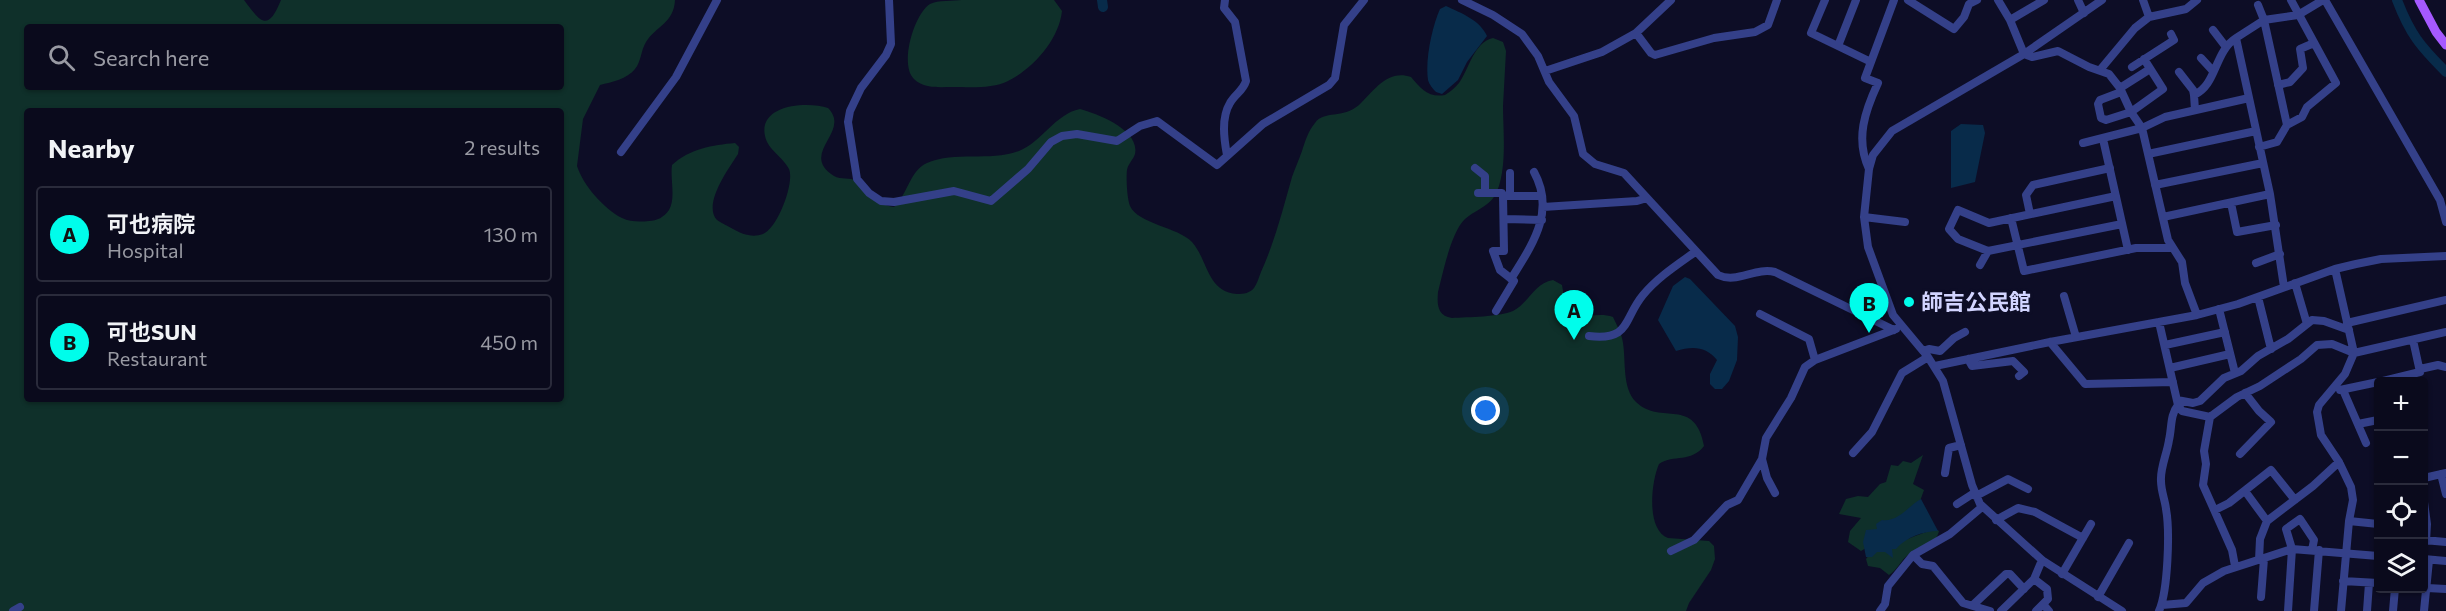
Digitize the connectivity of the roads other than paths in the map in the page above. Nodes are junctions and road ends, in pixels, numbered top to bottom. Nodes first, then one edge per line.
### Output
1 (717, 0) edge
2 (889, 0) edge
3 (1225, 0) edge
4 (1364, 0) edge
5 (1462, 0) edge
6 (1671, 0) edge
7 (1777, 0) edge
8 (1825, 0) edge
9 (1856, 0) edge
10 (1894, 0) edge
11 (1908, 0) edge
12 (1977, 0) edge
13 (1998, 0) edge
14 (2044, 0) edge
15 (2078, 0) edge
16 (2102, 0) edge
17 (2143, 0) edge
18 (2197, 0) edge
19 (2291, 0) edge
20 (2324, 0) edge
21 (2420, 0) edge
22 (2258, 5) dead end
23 (2084, 13) junction
24 (2298, 15) junction
25 (2149, 17) junction
26 (2010, 20) junction
27 (2264, 20) junction
28 (2213, 30) dead end
29 (1636, 33) junction
30 (2171, 34) dead end
31 (2236, 38) junction
32 (2313, 43) junction
33 (2446, 45) edge
34 (1838, 46) junction
35 (2226, 47) junction
36 (2024, 54) junction
37 (2201, 58) dead end
38 (2144, 59) junction
39 (1871, 62) junction
40 (2132, 67) dead end
41 (2150, 69) junction
42 (2100, 70) junction
43 (2213, 70) junction
44 (1545, 71) junction
45 (2179, 72) dead end
46 (2278, 85) junction
47 (2121, 90) junction
48 (2194, 95) junction
49 (2249, 98) junction
50 (2195, 110) junction
51 (2131, 112) junction
52 (2287, 124) junction
53 (2142, 128) junction
54 (2256, 131) junction
55 (2103, 139) junction
56 (2082, 143) dead end
57 (2259, 147) junction
58 (621, 152) dead end
59 (2148, 154) junction
60 (1227, 155) junction
61 (2263, 163) junction
62 (1475, 168) dead end
63 (2110, 168) junction
64 (1869, 169) junction
65 (1534, 172) dead end
66 (1510, 173) dead end
67 (2155, 185) junction
68 (2270, 194) junction
69 (1507, 195) junction
70 (1542, 196) junction
71 (2116, 196) junction
72 (1647, 198) junction
73 (2231, 202) junction
74 (1543, 207) junction
75 (2030, 214) junction
76 (1864, 217) junction
77 (2163, 217) junction
78 (2011, 218) junction
79 (1504, 219) junction
80 (1542, 220) junction
81 (1905, 222) dead end
82 (2446, 222) edge
83 (2122, 224) junction
84 (2276, 225) junction
85 (2017, 245) junction
86 (2172, 248) junction
87 (2128, 250) junction
88 (1988, 251) junction
89 (1695, 252) junction
90 (2280, 254) junction
91 (2446, 256) edge
92 (2256, 263) dead end
93 (1980, 265) dead end
94 (2335, 269) junction
95 (1511, 279) junction
96 (2295, 283) junction
97 (2284, 287) junction
98 (2064, 296) dead end
99 (2258, 297) junction
100 (2446, 300) edge
101 (2219, 309) junction
102 (1496, 311) dead end
103 (1760, 314) dead end
104 (2197, 315) junction
105 (2159, 322) junction
106 (2307, 324) junction
107 (2348, 326) junction
108 (1903, 328) junction
109 (1894, 330) junction
110 (1965, 332) dead end
111 (2225, 332) junction
112 (2446, 332) edge
113 (1589, 336) dead end
114 (2076, 337) junction
115 (2414, 340) junction
116 (2050, 342) junction
117 (2165, 345) junction
118 (2271, 349) junction
119 (2354, 353) junction
120 (1926, 354) junction
121 (2230, 354) junction
122 (1815, 360) junction
123 (1968, 360) junction
124 (1935, 366) junction
125 (2446, 367) edge
126 (2170, 368) junction
127 (2420, 369) junction
128 (2235, 373) junction
129 (2019, 376) dead end
130 (2398, 377) edge
131 (2173, 382) junction
132 (2374, 383) edge
133 (2333, 389) junction
134 (2343, 390) junction
135 (2245, 393) junction
136 (2177, 402) junction
137 (2210, 417) junction
138 (2374, 421) edge
139 (2358, 424) junction
140 (2366, 442) dead end
141 (1961, 445) junction
142 (1853, 453) dead end
143 (2240, 454) dead end
144 (1761, 459) junction
145 (2339, 462) junction
146 (1946, 473) dead end
147 (2444, 474) edge
148 (2428, 477) edge
149 (2028, 489) dead end
150 (2245, 491) junction
151 (1775, 493) dead end
152 (2446, 494) edge
153 (1975, 495) junction
154 (2295, 500) junction
155 (1957, 504) dead end
156 (1982, 507) junction
157 (2215, 510) junction
158 (1996, 520) junction
159 (2267, 521) junction
160 (2349, 522) junction
161 (2091, 524) dead end
162 (2374, 524) edge
163 (2083, 538) junction
164 (2428, 540) edge
165 (2446, 542) edge
166 (2129, 543) dead end
167 (2292, 549) junction
168 (2316, 550) junction
169 (1671, 551) dead end
170 (2346, 553) junction
171 (1913, 555) junction
172 (2374, 556) edge
173 (2262, 559) junction
174 (2428, 560) edge
175 (2042, 561) junction
176 (2446, 561) edge
177 (2235, 566) junction
178 (2062, 574) junction
179 (2034, 579) junction
180 (2343, 580) junction
181 (2369, 582) junction
182 (2374, 582) edge
183 (2428, 588) edge
184 (2024, 589) junction
185 (2446, 590) edge
186 (2395, 593) edge
187 (2426, 593) edge
188 (2098, 597) junction
189 (2261, 597) dead end
190 (2043, 604) junction
191 (1973, 605) junction
192 (2161, 608) edge
193 (1880, 611) edge
194 (1990, 611) edge
195 (2001, 611) edge
196 (2036, 611) edge
197 (2049, 611) edge
198 (2122, 611) edge
199 (2288, 611) edge
200 (2314, 611) edge
201 (2341, 611) edge
202 (2367, 611) edge
203 (2393, 611) edge
204 (2424, 611) edge

1 - 58 street
2 - 60 street
3 - 60 street
4 - 60 street
5 - 44 street
6 - 29 street
7 - 29 street
8 - 34 street
9 - 34 street
10 - 39 street
11 - 12 street
13 - 26 street
14 - 26 street
15 - 23 street
16 - 23 street
17 - 25 street
18 - 25 street
19 - 24 street
20 - 24 street
20 - 82 street
21 - 33 main road
22 - 27 street
23 - 36 street
24 - 27 street
24 - 32 street
25 - 42 street
26 - 36 street
27 - 31 street
27 - 46 street
28 - 35 street
29 - 44 street
30 - 38 street
31 - 35 street
31 - 49 street
32 - 46 street
32 - 52 street
34 - 39 street
35 - 43 street
36 - 42 street
36 - 64 street
37 - 43 street
38 - 40 street
38 - 41 street
39 - 64 street
41 - 47 street
41 - 51 street
42 - 47 street
43 - 48 street
44 - 72 street
45 - 48 street
46 - 52 street
47 - 51 street
47 - 51 street
48 - 50 street
49 - 50 street
49 - 54 street
50 - 53 street
51 - 53 street
52 - 57 street
53 - 55 street
53 - 59 street
54 - 57 street
54 - 59 street
55 - 56 street
55 - 63 street
57 - 61 street
59 - 67 street
61 - 67 street
61 - 68 street
62 - 69 street
63 - 71 street
63 - 75 street
64 - 76 street
65 - 70 street
66 - 69 street
67 - 77 street
68 - 73 street
68 - 84 street
69 - 70 street
69 - 79 street
70 - 74 street
71 - 75 street
71 - 83 street
72 - 74 street
72 - 89 street
73 - 77 street
73 - 84 street
74 - 80 street
75 - 78 street
76 - 81 street
76 - 108 street
77 - 86 street
78 - 85 street
78 - 88 street
79 - 80 street
79 - 95 street
80 - 95 street
83 - 85 street
83 - 87 street
84 - 90 street
85 - 87 street
85 - 88 street
86 - 87 street
86 - 104 street
88 - 93 street
89 - 109 street
89 - 113 street
90 - 92 street
90 - 97 street
91 - 94 street
94 - 96 street
94 - 107 street
95 - 102 street
96 - 97 street
96 - 106 street
97 - 99 street
98 - 114 street
99 - 101 street
99 - 118 street
100 - 107 street
101 - 104 street
101 - 111 street
103 - 122 street
104 - 105 street
105 - 114 street
105 - 117 street
106 - 107 street
106 - 118 street
107 - 119 street
108 - 109 street
108 - 120 street
109 - 122 street
110 - 120 street
111 - 117 street
111 - 121 street
112 - 115 street
114 - 116 street
115 - 119 street
115 - 127 street
116 - 123 street
116 - 131 street
117 - 126 street
118 - 128 street
119 - 133 street
119 - 135 street
120 - 124 street
120 - 142 street
121 - 126 street
121 - 128 street
122 - 144 street
123 - 124 street
123 - 129 street
124 - 141 street
125 - 127 street
126 - 131 street
127 - 130 street
128 - 136 street
131 - 136 street
132 - 134 street
133 - 134 street
133 - 145 street
134 - 139 street
135 - 137 street
135 - 143 street
136 - 137 street
136 - 192 street
137 - 157 street
138 - 139 street
139 - 140 street
141 - 146 street
141 - 153 street
144 - 151 street
144 - 169 street
145 - 154 street
145 - 160 street
147 - 148 street
147 - 152 street
149 - 153 street
150 - 154 street
150 - 157 street
150 - 159 street
153 - 155 street
153 - 156 street
154 - 159 street
156 - 158 street
156 - 171 street
157 - 177 street
158 - 163 street
158 - 175 street
159 - 173 street
160 - 162 street
160 - 170 street
161 - 163 street
163 - 178 street
164 - 165 street
166 - 188 street
167 - 168 street
167 - 168 street
167 - 173 street
167 - 199 street
168 - 170 street
168 - 200 street
170 - 172 street
170 - 180 street
171 - 191 street
171 - 193 street
173 - 177 street
173 - 189 street
174 - 176 street
175 - 178 street
175 - 179 street
177 - 192 street
178 - 188 street
179 - 184 street
179 - 190 street
180 - 181 street
180 - 201 street
181 - 182 street
181 - 202 street
183 - 185 street
184 - 191 street
184 - 195 street
186 - 203 street
187 - 204 street
188 - 198 street
190 - 196 street
190 - 197 street
191 - 194 street

